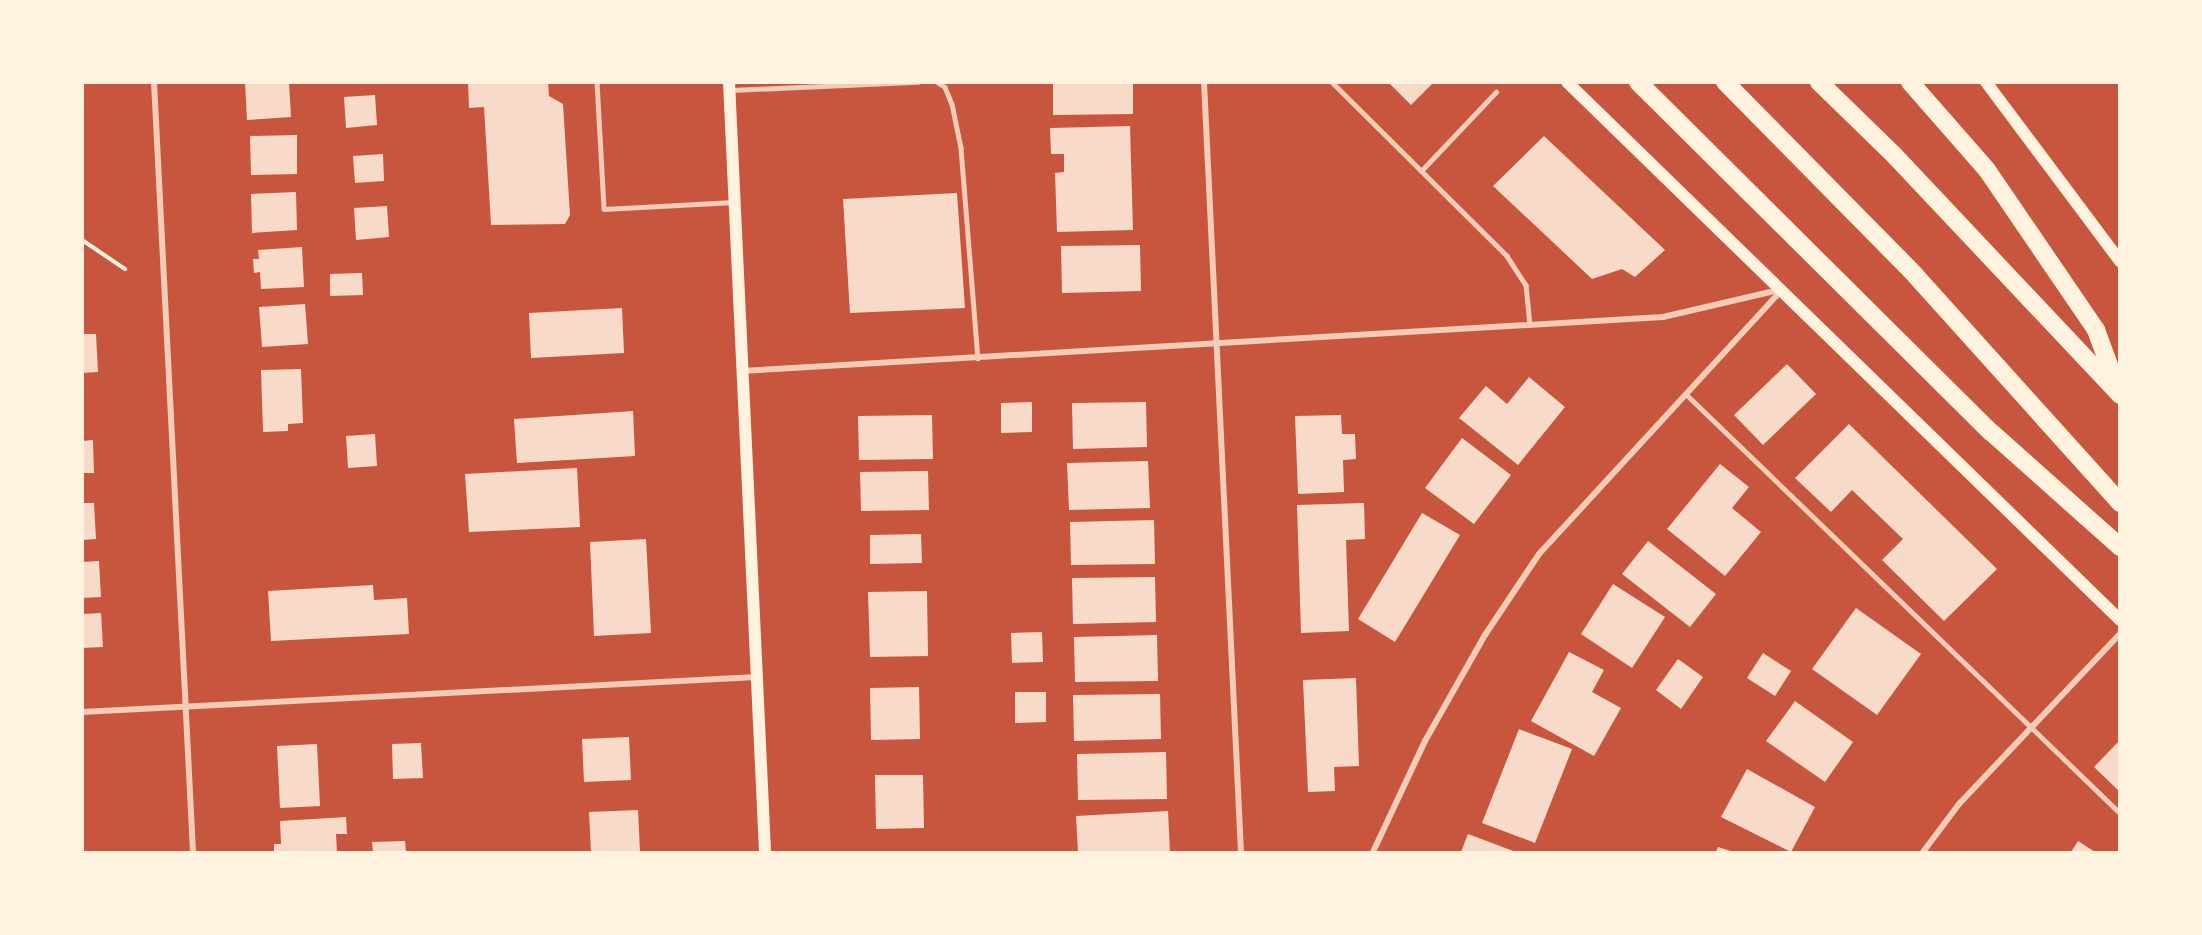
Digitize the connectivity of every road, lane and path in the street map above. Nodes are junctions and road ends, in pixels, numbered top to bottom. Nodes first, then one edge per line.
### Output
1 (154, 82) edge
2 (597, 82) edge
3 (918, 82) edge
4 (937, 82) edge
5 (1204, 82) edge
6 (1332, 82) edge
7 (1567, 82) edge
8 (1638, 82) edge
9 (1725, 82) edge
10 (1819, 82) edge
11 (1910, 82) edge
12 (1987, 83) edge
13 (729, 86) edge
14 (1496, 92) dead end
15 (1421, 171) junction
16 (734, 202) junction
17 (82, 240) edge
18 (2120, 261) edge
19 (125, 269) dead end
20 (1783, 289) junction
21 (1530, 325) junction
22 (1215, 344) junction
23 (978, 358) junction
24 (741, 371) junction
25 (1686, 394) junction
26 (2120, 394) edge
27 (2120, 503) edge
28 (2120, 547) edge
29 (2120, 620) edge
30 (2120, 634) edge
31 (756, 677) junction
32 (186, 707) junction
33 (82, 712) edge
34 (2030, 726) junction
35 (2120, 813) edge
36 (193, 852) edge
37 (765, 852) edge
38 (1241, 852) edge
39 (1373, 852) edge
40 (1923, 852) edge

1 - 32 street
2 - 16 lane
3 - 13 lane
4 - 23 lane
5 - 22 street
6 - 15 lane
7 - 20 main road
8 - 28 highway
9 - 27 highway
10 - 26 highway
11 - 26 highway
12 - 18 main road
13 - 16 main road
14 - 15 lane
15 - 21 lane
16 - 24 main road
17 - 19 path
20 - 21 street
20 - 25 street
20 - 29 main road
21 - 22 street
22 - 23 street
22 - 38 street
23 - 24 street
24 - 31 main road
25 - 34 lane
25 - 39 street
30 - 34 street
31 - 32 street
31 - 37 main road
32 - 33 street
32 - 36 street
34 - 35 lane
34 - 40 street

